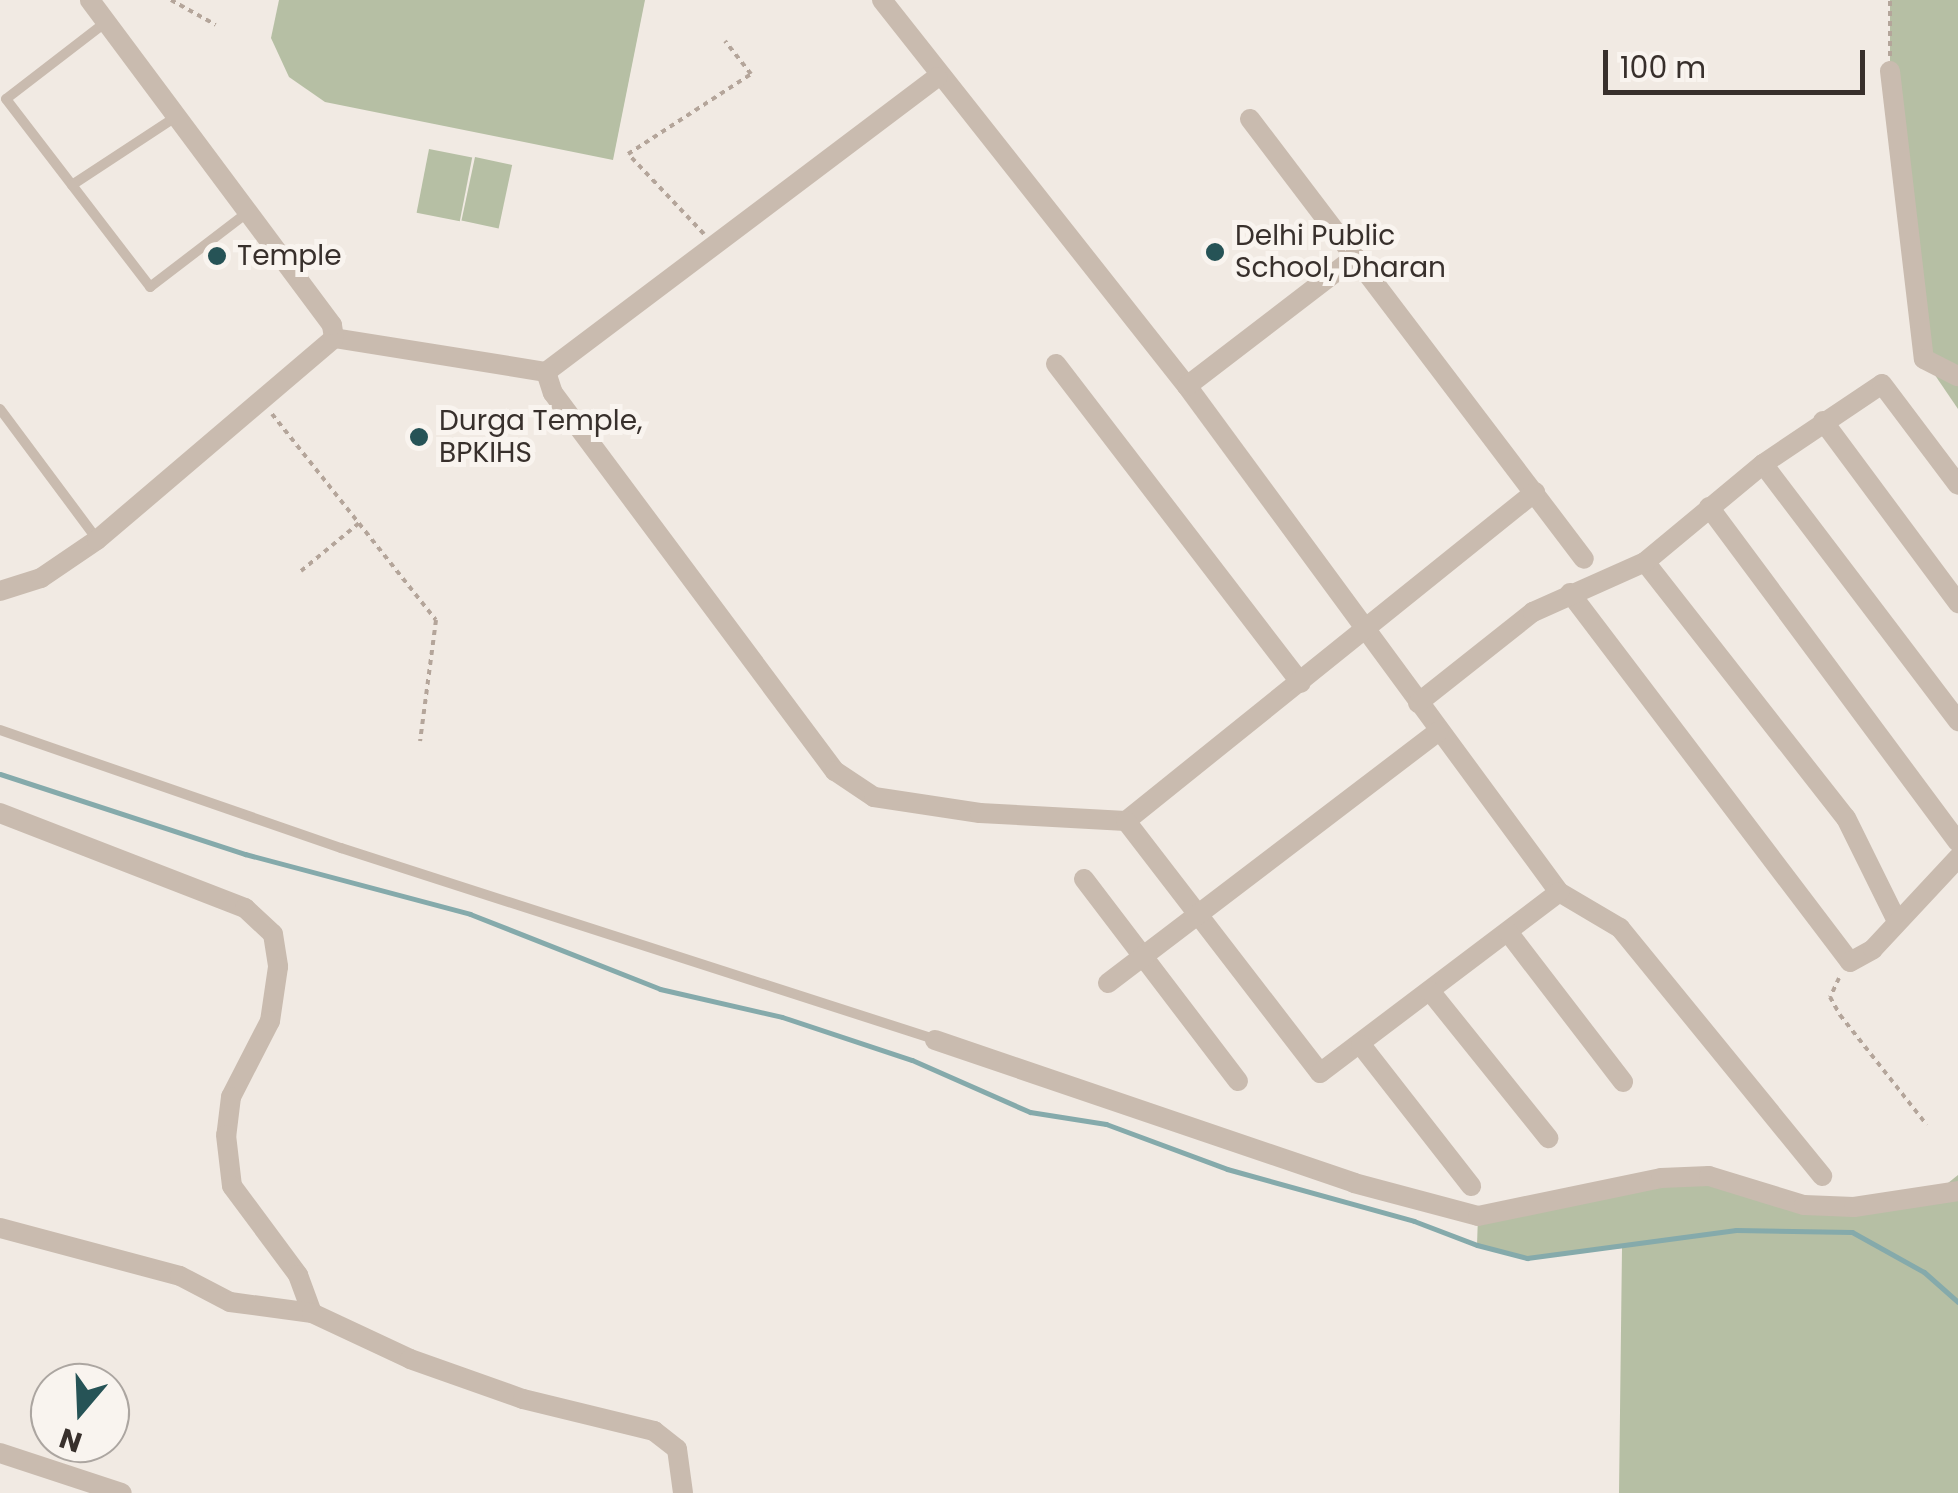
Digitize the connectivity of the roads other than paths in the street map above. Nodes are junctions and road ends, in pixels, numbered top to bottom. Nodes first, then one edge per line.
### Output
1 (90, 0) edge
2 (882, 0) edge
3 (107, 22) junction
4 (1890, 71) road end
5 (937, 77) junction
6 (177, 116) junction
7 (1250, 118) dead end
8 (72, 186) junction
9 (249, 211) junction
10 (1355, 257) junction
11 (334, 338) junction
12 (1056, 364) dead end
13 (546, 372) junction
14 (1958, 376) edge
15 (1187, 386) junction
16 (0, 409) edge
17 (1823, 421) junction
18 (1764, 464) junction
19 (1958, 485) edge
20 (1535, 492) junction
21 (1709, 506) junction
22 (97, 540) junction
23 (1584, 559) dead end
24 (1645, 562) junction
25 (0, 591) edge
26 (1570, 592) junction
27 (1958, 603) edge
28 (1366, 628) junction
29 (1301, 683) junction
30 (1418, 703) junction
31 (1958, 721) edge
32 (0, 730) edge
33 (1438, 732) junction
34 (0, 812) edge
35 (1126, 820) junction
36 (1958, 842) edge
37 (1958, 858) edge
38 (1084, 880) dead end
39 (1559, 892) junction
40 (1198, 912) junction
41 (1897, 921) junction
42 (1508, 932) junction
43 (1142, 954) junction
44 (1108, 982) dead end
45 (1430, 991) junction
46 (936, 1040) joint
47 (1361, 1045) junction
48 (1238, 1081) dead end
49 (1623, 1082) dead end
50 (1548, 1138) dead end
51 (1958, 1175) edge
52 (1822, 1176) dead end
53 (1471, 1186) dead end
54 (1948, 1191) edge
55 (0, 1228) edge
56 (312, 1313) junction
57 (0, 1453) edge
58 (122, 1493) edge
59 (684, 1493) edge

1 - 3 street
2 - 5 street
3 - 6 street
3 - 8 lane
4 - 14 street
5 - 13 street
5 - 15 street
6 - 8 lane
6 - 9 street
7 - 10 street
8 - 9 lane
9 - 11 street
10 - 15 street
10 - 20 street
11 - 13 street
11 - 22 street
12 - 29 street
13 - 35 street
15 - 28 street
16 - 22 lane
17 - 18 street
17 - 19 street
17 - 27 street
18 - 21 street
18 - 31 street
20 - 23 street
20 - 28 street
21 - 24 street
21 - 36 street
22 - 25 street
24 - 26 street
24 - 41 street
26 - 30 street
26 - 41 street
28 - 29 street
28 - 30 street
29 - 35 street
30 - 33 street
32 - 46 lane
33 - 39 street
33 - 40 street
34 - 56 street
35 - 40 street
37 - 41 street
38 - 43 street
39 - 42 street
39 - 52 street
40 - 43 street
40 - 47 street
42 - 45 street
42 - 49 street
43 - 44 street
43 - 48 street
45 - 47 street
45 - 50 street
46 - 54 street
47 - 53 street
51 - 54 street
55 - 56 street
56 - 59 street
57 - 58 street

